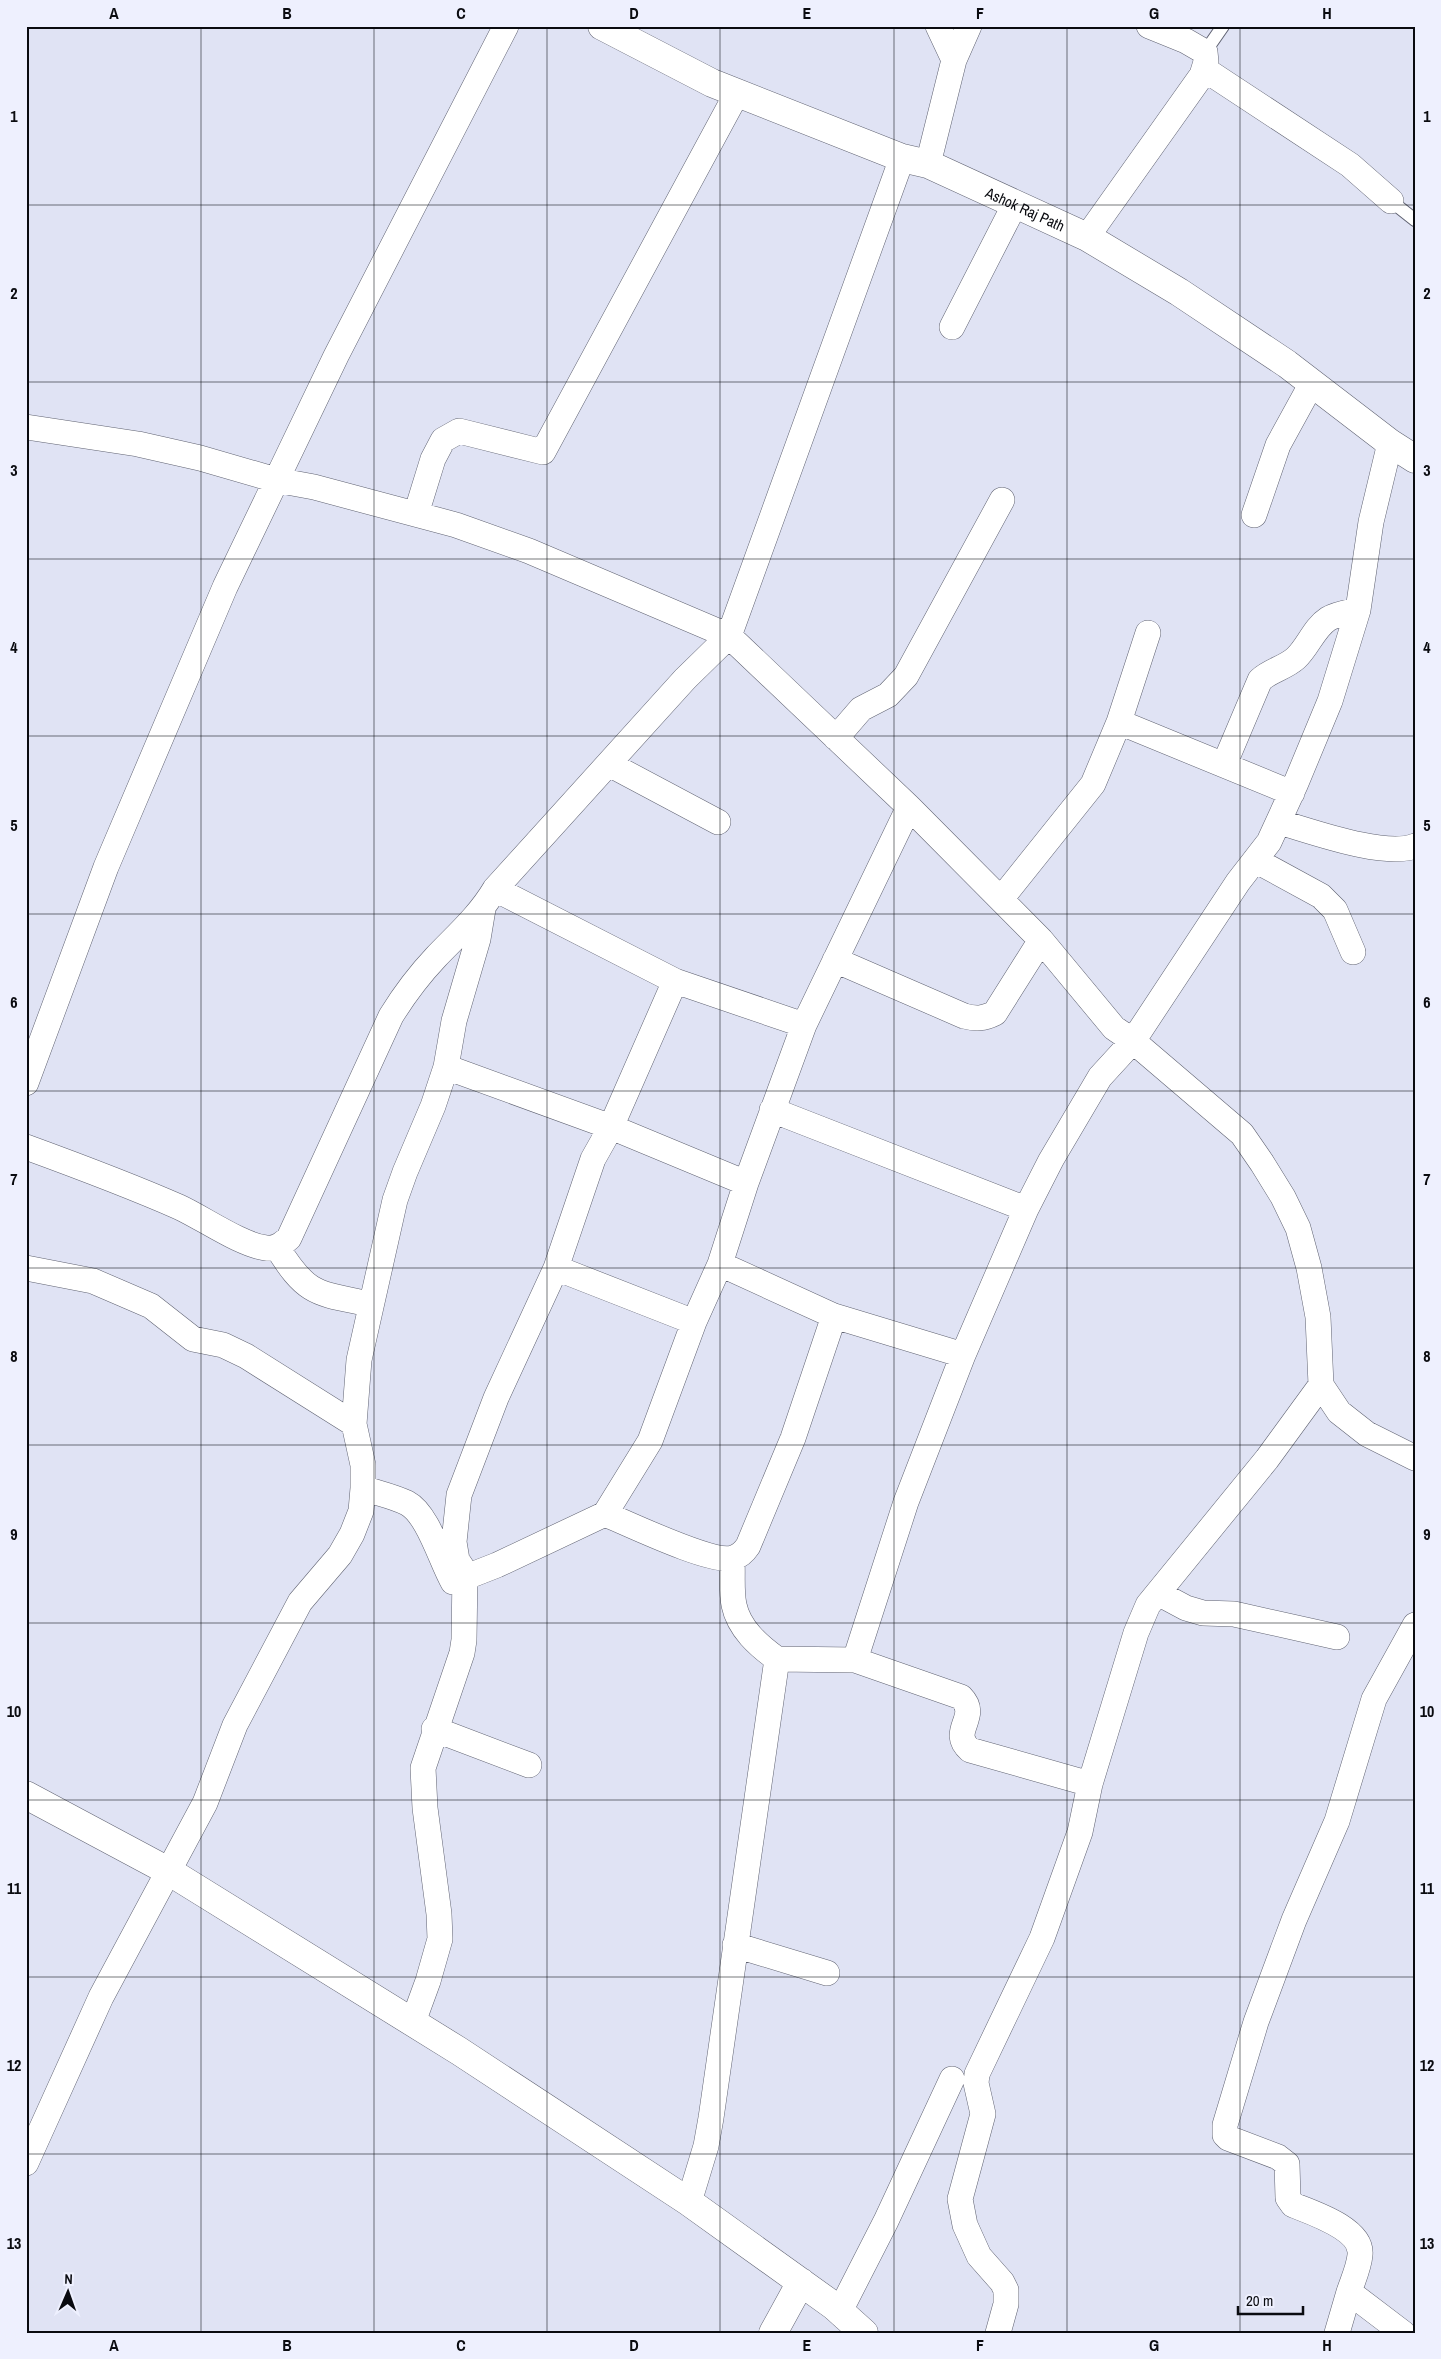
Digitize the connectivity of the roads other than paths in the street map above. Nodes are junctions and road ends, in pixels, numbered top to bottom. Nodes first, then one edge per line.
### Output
1 (506, 26) edge
2 (602, 26) edge
3 (938, 26) edge
4 (968, 26) edge
5 (1149, 26) edge
6 (1223, 26) edge
7 (954, 60) junction
8 (1204, 61) junction
9 (737, 93) junction
10 (902, 158) junction
11 (928, 164) junction
12 (1390, 201) joint
13 (1015, 204) junction
14 (1415, 220) edge
15 (1087, 238) junction
16 (952, 327) dead end
17 (1312, 383) junction
18 (26, 427) edge
19 (1390, 443) junction
20 (1415, 459) edge
21 (276, 480) junction
22 (1002, 500) dead end
23 (416, 514) junction
24 (1254, 515) dead end
25 (1358, 610) junction
26 (1148, 633) dead end
27 (729, 636) junction
28 (1119, 722) junction
29 (836, 738) junction
30 (609, 764) junction
31 (1224, 765) junction
32 (1292, 793) junction
33 (909, 807) junction
34 (718, 822) dead end
35 (1278, 822) junction
36 (1415, 846) edge
37 (1255, 860) junction
38 (489, 899) junction
39 (1001, 899) junction
40 (1041, 940) junction
41 (1352, 952) dead end
42 (835, 960) junction
43 (675, 981) junction
44 (804, 1025) junction
45 (1133, 1041) junction
46 (446, 1067) junction
47 (26, 1083) edge
48 (772, 1110) junction
49 (611, 1126) junction
50 (26, 1147) edge
51 (746, 1183) junction
52 (1026, 1209) junction
53 (278, 1247) junction
54 (720, 1264) junction
55 (26, 1268) edge
56 (556, 1268) junction
57 (370, 1304) junction
58 (834, 1316) junction
59 (694, 1322) junction
60 (963, 1355) junction
61 (1321, 1384) junction
62 (354, 1424) junction
63 (1415, 1458) edge
64 (363, 1488) junction
65 (605, 1514) junction
66 (732, 1559) junction
67 (465, 1572) junction
68 (1158, 1593) junction
69 (465, 1602) junction
70 (1415, 1625) edge
71 (1338, 1637) dead end
72 (777, 1659) junction
73 (855, 1660) junction
74 (434, 1729) junction
75 (529, 1765) dead end
76 (1090, 1784) junction
77 (26, 1795) edge
78 (170, 1872) junction
79 (735, 1945) junction
80 (827, 1973) dead end
81 (413, 2022) junction
82 (952, 2079) dead end
83 (26, 2163) edge
84 (689, 2202) junction
85 (801, 2282) junction
86 (1349, 2292) junction
87 (840, 2311) junction
88 (773, 2333) edge
89 (864, 2333) edge
90 (998, 2333) edge
91 (1337, 2333) edge
92 (1403, 2333) edge

1 - 21 street
2 - 9 street, Ashok Raj Path
3 - 7 street
4 - 7 street
5 - 8 street
6 - 8 lane
7 - 11 street
8 - 12 street
8 - 15 street
9 - 10 street, Ashok Raj Path
9 - 23 street
10 - 11 street, Ashok Raj Path
10 - 27 street
11 - 13 street, Ashok Raj Path
12 - 14 lane
13 - 15 street, Ashok Raj Path
13 - 16 street
15 - 17 street, Ashok Raj Path
17 - 19 street, Ashok Raj Path
17 - 24 street
18 - 21 street
19 - 20 street, Ashok Raj Path
19 - 25 street
21 - 23 street
21 - 47 street
22 - 29 street
23 - 27 street
25 - 31 street
25 - 32 street
26 - 28 street
27 - 29 street
27 - 30 street
28 - 31 street
28 - 39 street
29 - 33 street
30 - 34 street
30 - 38 street
31 - 32 street
32 - 35 street
33 - 39 street
33 - 42 street
35 - 36 street
35 - 37 street
37 - 41 street
37 - 45 street
38 - 43 street
38 - 46 street
38 - 53 street
39 - 40 street
40 - 42 street
40 - 45 street
42 - 44 street
43 - 44 street
43 - 49 street
44 - 48 street
45 - 52 street
45 - 61 street
46 - 49 street
46 - 57 street
48 - 51 street
48 - 52 street
49 - 51 street
49 - 56 street
50 - 53 street
51 - 54 street
52 - 60 street
53 - 57 street
54 - 58 street
54 - 59 street
55 - 62 street
56 - 59 street
56 - 67 street
57 - 62 street
58 - 60 street
58 - 66 street
59 - 65 street
60 - 73 street
61 - 63 street
61 - 68 street
62 - 64 street
64 - 69 street
64 - 78 street
65 - 66 street
65 - 67 street
66 - 72 street
67 - 69 street
68 - 71 street
68 - 76 street
69 - 74 street
70 - 86 street
72 - 73 street
72 - 79 street
73 - 76 street
74 - 75 street
74 - 81 street
76 - 90 street
77 - 78 street
78 - 81 street
78 - 83 street
79 - 80 street
79 - 84 street
81 - 84 street
82 - 87 street
84 - 85 street
85 - 87 street
85 - 88 street
86 - 91 street
86 - 92 street
87 - 89 street

